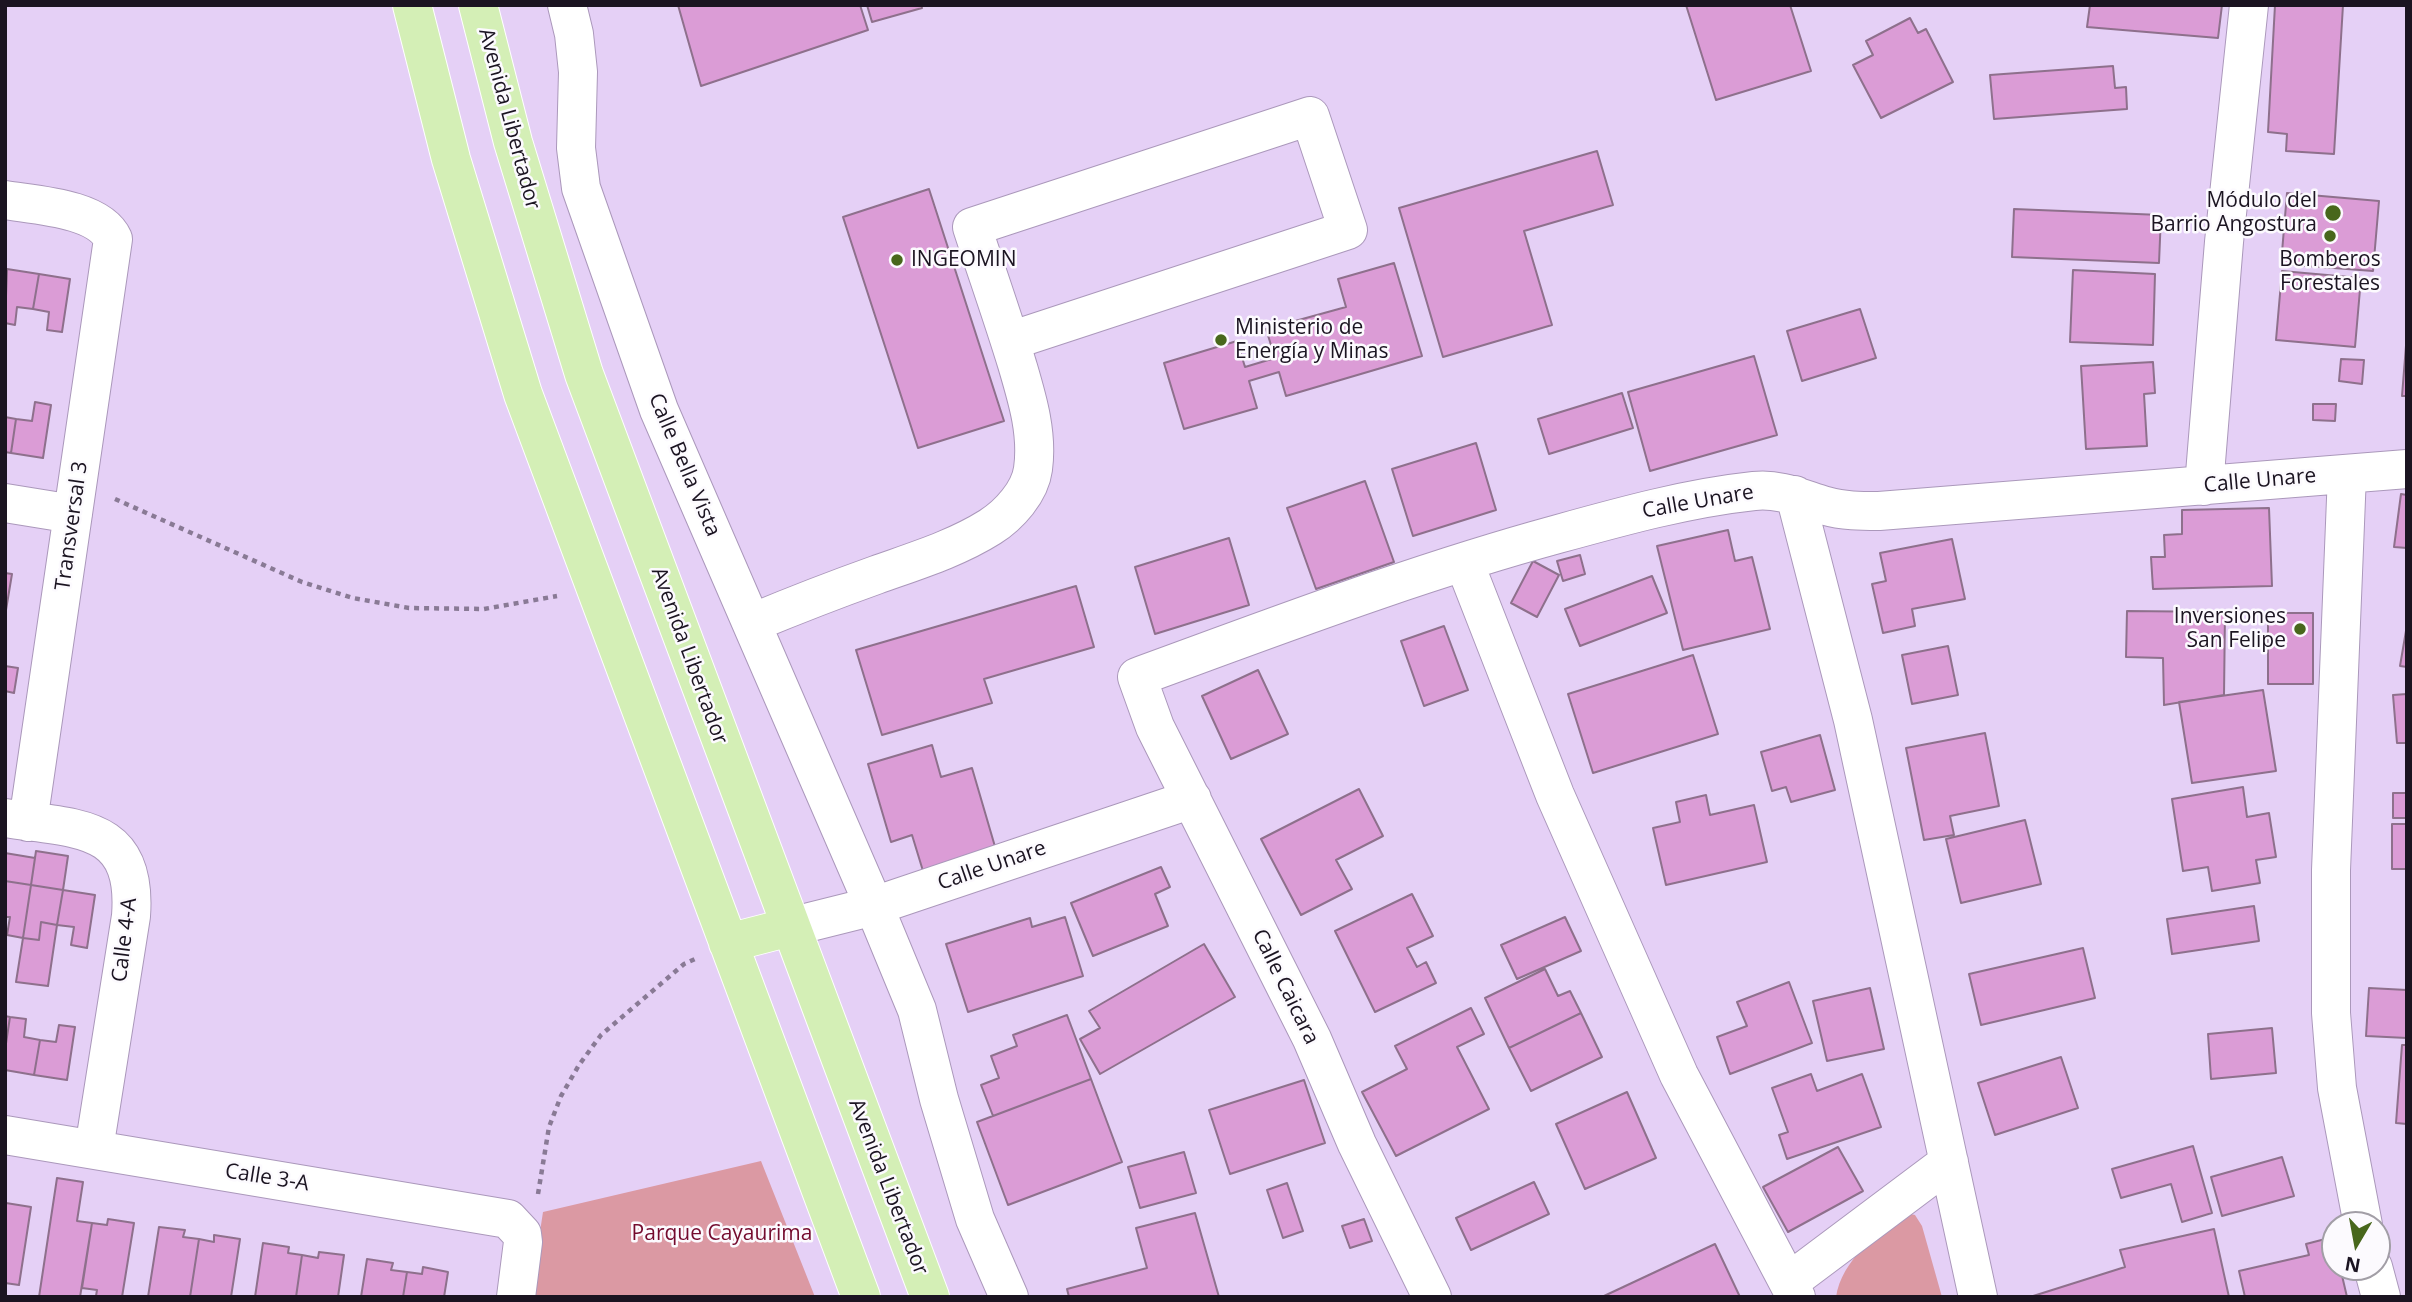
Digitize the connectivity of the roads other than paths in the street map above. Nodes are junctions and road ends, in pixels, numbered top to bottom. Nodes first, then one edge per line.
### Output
1 (412, 5) edge
2 (478, 5) edge
3 (567, 5) edge
4 (2249, 5) edge
5 (580, 176) junction
6 (528, 189) junction
7 (5, 200) edge
8 (1010, 341) junction
9 (2407, 469) edge
10 (2347, 474) junction
11 (2204, 486) junction
12 (1794, 495) junction
13 (76, 498) junction
14 (5, 503) edge
15 (1464, 562) junction
16 (752, 623) junction
17 (1137, 677) joint
18 (1192, 799) junction
19 (17, 820) edge
20 (874, 906) junction
21 (790, 927) junction
22 (728, 943) junction
23 (5, 1135) edge
24 (94, 1149) junction
25 (1949, 1162) junction
26 (2359, 1211) edge
27 (1792, 1290) edge
28 (516, 1297) edge
29 (861, 1297) edge
30 (930, 1297) edge
31 (1009, 1297) edge
32 (1432, 1297) edge
33 (1978, 1297) edge

1 - 22 main road
2 - 6 main road, Avenida Libertador
3 - 5 street, Calle Bella Vista
4 - 11 street
5 - 6 street
5 - 16 street, Calle Bella Vista
6 - 21 main road, Avenida Libertador
7 - 13 street, Transversal 3
8 - 8 street
8 - 16 street
9 - 10 street, Calle Unare
10 - 11 street, Calle Unare
10 - 26 street
11 - 12 street, Calle Unare
12 - 15 street, Calle Unare
12 - 25 street
13 - 14 street
13 - 19 street, Transversal 3
15 - 17 street, Calle Unare
15 - 27 street
16 - 20 street, Calle Bella Vista
17 - 18 street, Calle Caicara
18 - 20 street, Calle Unare
18 - 32 street, Calle Caicara
19 - 24 street, Calle 4-A
20 - 21 street, Calle Unare
20 - 31 street
21 - 22 main road
21 - 30 main road, Avenida Libertador
22 - 29 main road
23 - 24 street, Calle 3-A
24 - 28 street, Calle 3-A
25 - 27 street
25 - 33 street

